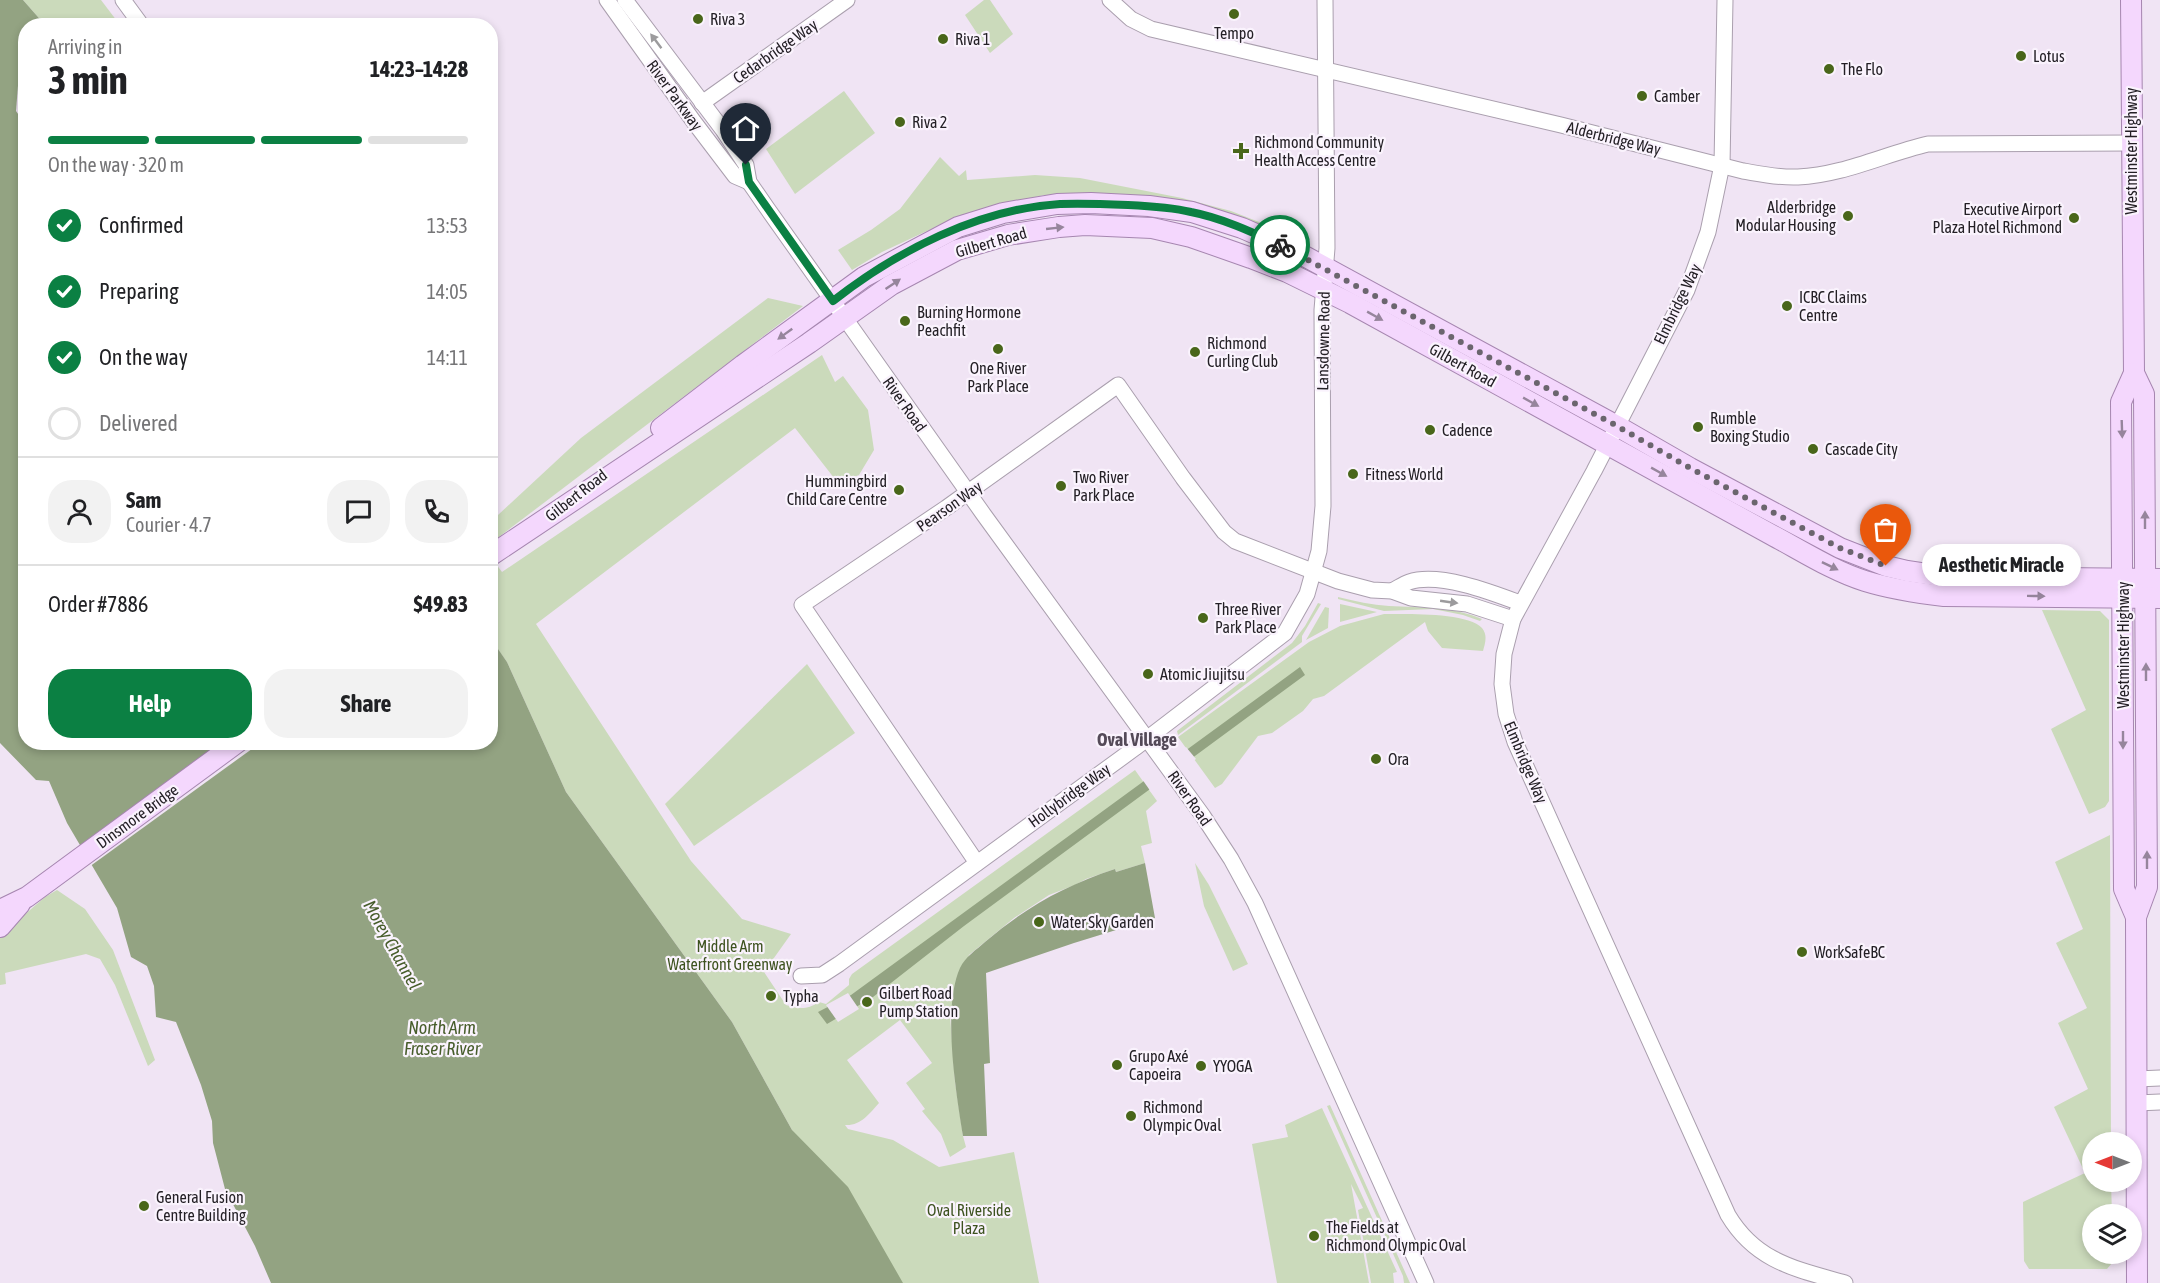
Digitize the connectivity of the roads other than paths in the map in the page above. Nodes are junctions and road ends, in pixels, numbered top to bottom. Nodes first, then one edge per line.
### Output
1 (123, 0) edge
2 (608, 0) edge
3 (625, 0) edge
4 (847, 0) edge
5 (1110, 0) edge
6 (1325, 0) edge
7 (1725, 0) edge
8 (2131, 0) edge
9 (136, 18) edge
10 (1326, 71) junction
11 (702, 103) junction
12 (2131, 143) junction
13 (1722, 165) junction
14 (749, 182) junction
15 (1325, 268) junction
16 (1323, 289) junction
17 (833, 301) junction
18 (846, 319) junction
19 (2134, 373) junction
20 (1617, 426) junction
21 (1607, 444) junction
22 (968, 493) junction
23 (541, 522) junction
24 (498, 551) edge
25 (1314, 573) junction
26 (2123, 588) junction
27 (2153, 588) edge
28 (1392, 591) junction
29 (1520, 603) junction
30 (1513, 619) junction
31 (1147, 738) junction
32 (227, 750) edge
33 (976, 863) junction
34 (30, 895) junction
35 (0, 910) edge
36 (2136, 917) junction
37 (0, 927) edge
38 (801, 976) dead end
39 (2160, 1078) edge
40 (2137, 1079) junction
41 (2160, 1102) edge
42 (2137, 1103) junction
43 (1426, 1283) edge
44 (1845, 1283) edge
45 (2137, 1283) edge

1 - 9 street
2 - 14 street, River Parkway
11 -> 3 street, River Parkway
4 - 11 street, Cedarbridge Way
5 - 10 street, Alderbridge Way
6 - 10 street, Lansdowne Road
7 - 13 street, Elmbridge Way
8 - 12 main road, Westminster Highway
10 - 13 street, Alderbridge Way
10 - 15 street, Lansdowne Road
11 - 14 street, River Parkway
12 - 13 street, Alderbridge Way
12 - 19 main road, Westminster Highway
13 - 20 street, Elmbridge Way
14 - 17 street, River Parkway
15 - 16 street, Lansdowne Road
15 - 17 main road, Gilbert Road
15 - 20 main road, Gilbert Road
18 -> 16 main road, Gilbert Road
16 -> 21 main road, Gilbert Road
16 - 25 street, Lansdowne Road
17 - 18 street, River Road
17 -> 23 main road, Gilbert Road
18 - 22 street, River Road
18 - 23 main road, Gilbert Road
19 -> 26 main road, Westminster Highway
27 -> 19 main road, Westminster Highway
20 - 21 street, Elmbridge Way
20 - 26 main road, Gilbert Road
21 -> 26 main road, Gilbert Road
21 - 29 street, Elmbridge Way
22 - 25 street, Pearson Way
22 - 31 street, River Road
22 - 33 street, Pearson Way
23 - 24 main road
25 - 28 street
25 - 31 street, Hollybridge Way
26 - 27 main road, Gilbert Road
26 -> 36 main road, Westminster Highway
36 -> 27 main road, Westminster Highway
28 - 29 street
28 -> 30 street
29 - 30 street, Elmbridge Way
30 - 44 street, Elmbridge Way
31 - 33 street, Hollybridge Way
31 - 43 street, River Road
32 - 34 main road, Dinsmore Bridge
33 - 38 street, Hollybridge Way
34 - 35 main road
34 - 37 main road
36 - 40 main road, Westminster Highway
39 - 40 street
40 - 42 main road, Westminster Highway
41 - 42 street
42 - 45 main road, Westminster Highway

